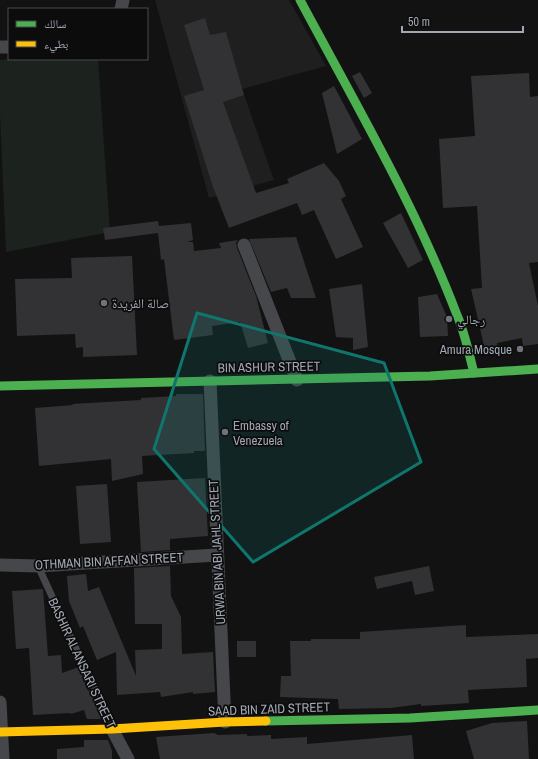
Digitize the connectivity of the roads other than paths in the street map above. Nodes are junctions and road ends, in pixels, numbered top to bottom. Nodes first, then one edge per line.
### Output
1 (300, 0) edge
2 (244, 245) dead end
3 (538, 369) edge
4 (474, 373) junction
5 (297, 380) junction
6 (210, 381) junction
7 (0, 386) edge
8 (217, 555) junction
9 (0, 565) edge
10 (38, 566) junction
11 (0, 702) edge
12 (538, 710) edge
13 (225, 722) junction
14 (112, 729) junction
15 (1, 732) edge
16 (4, 759) edge
17 (128, 759) edge

1 - 4 street
2 - 5 street
3 - 4 street, BIN ASHUR STREET
4 - 5 street, BIN ASHUR STREET
5 - 6 street, BIN ASHUR STREET
6 - 7 street, BIN ASHUR STREET
6 - 8 street, URWA BIN ABI JAHL STREET
8 - 10 street, OTHMAN BIN AFFAN STREET
8 - 13 street, URWA BIN ABI JAHL STREET
9 - 10 street, OTHMAN BIN AFFAN STREET
10 - 14 lane, BASHIR AL ANSARI STREET
11 - 15 street
12 - 13 street, SAAD BIN ZAID STREET
13 - 14 street, SAAD BIN ZAID STREET
14 - 15 street, SAAD BIN ZAID STREET
14 - 17 street, BASHIR AL ANSARI STREET
15 - 16 street

